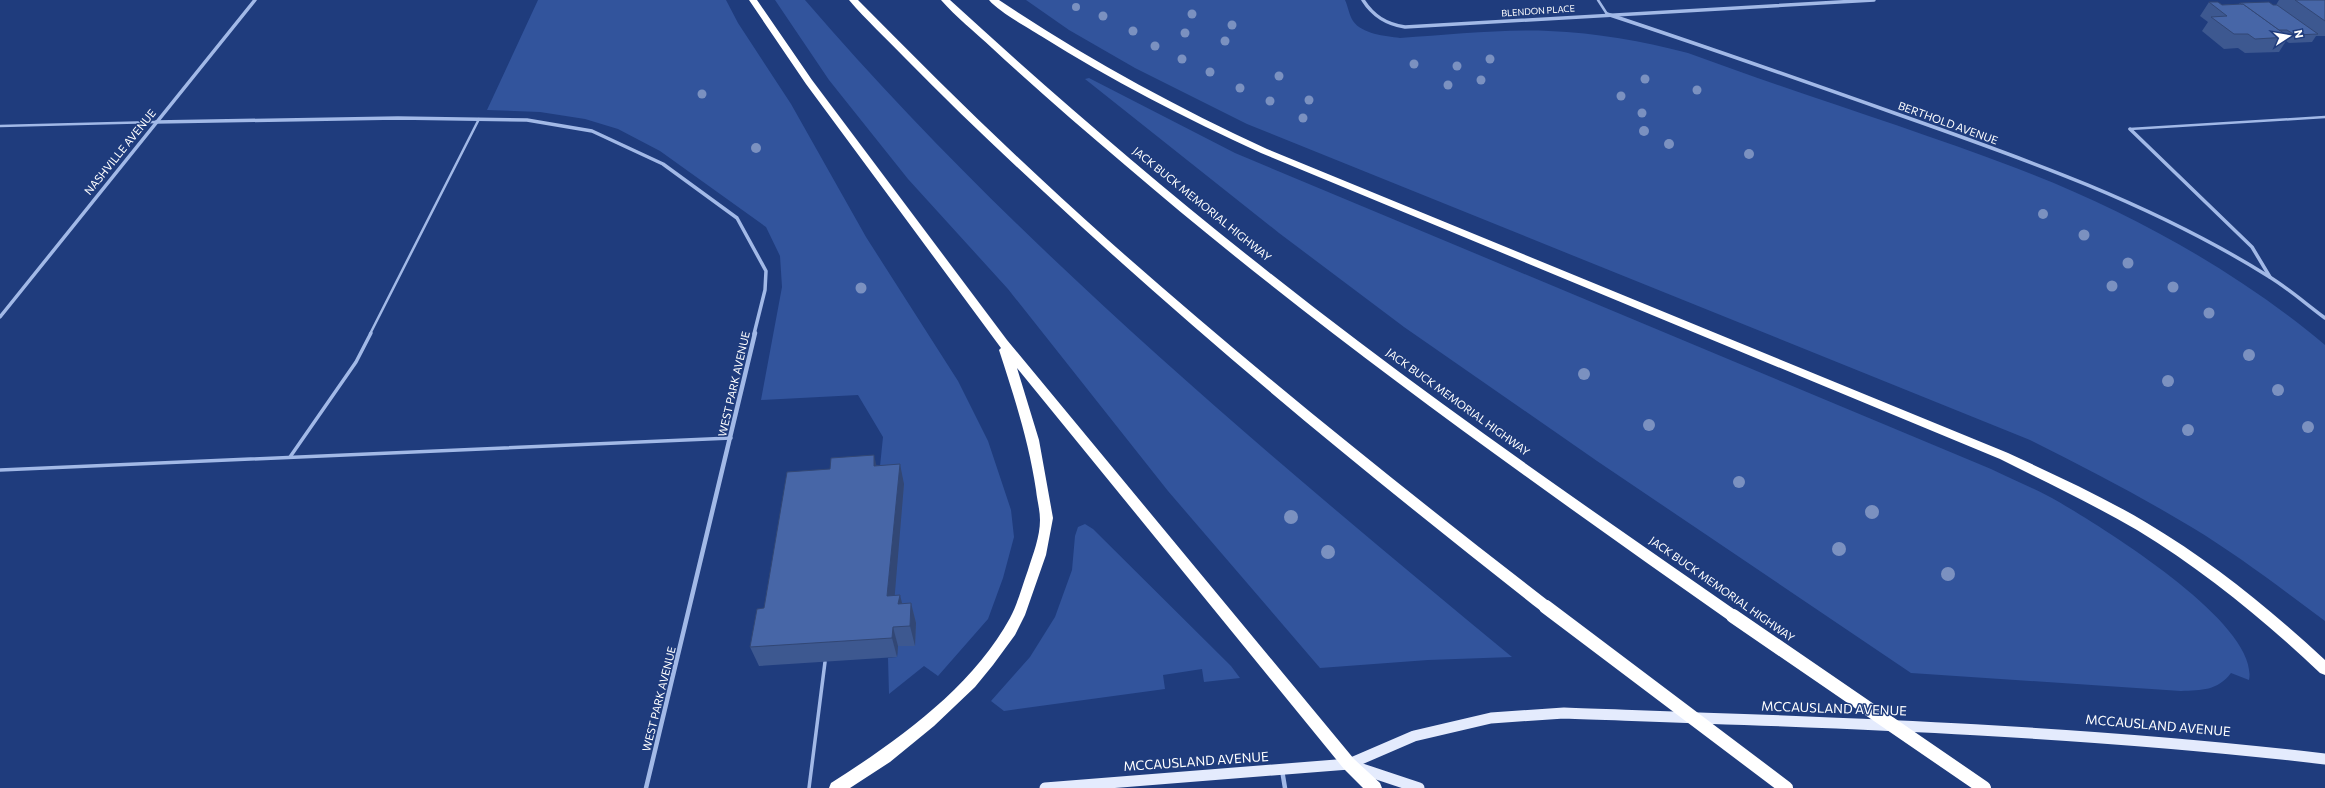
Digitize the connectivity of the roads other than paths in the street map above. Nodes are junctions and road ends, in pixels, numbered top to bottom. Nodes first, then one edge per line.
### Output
1 (255, 0) edge
2 (753, 0) edge
3 (854, 0) edge
4 (945, 0) edge
5 (993, 0) edge
6 (1363, 0) edge
7 (1598, 0) edge
8 (1874, 0) edge
9 (1607, 14) junction
10 (2325, 117) edge
11 (479, 119) junction
12 (156, 122) junction
13 (0, 126) edge
14 (2130, 129) joint
15 (2270, 277) junction
16 (0, 317) edge
17 (2325, 318) edge
18 (1003, 343) junction
19 (731, 438) junction
20 (290, 457) junction
21 (0, 470) edge
22 (825, 662) edge
23 (2325, 669) edge
24 (2325, 759) edge
25 (1349, 764) junction
26 (1282, 770) junction
27 (646, 788) edge
28 (809, 788) edge
29 (837, 788) edge
30 (1045, 788) edge
31 (1285, 788) edge
32 (1374, 788) edge
33 (1419, 788) edge
34 (1786, 788) edge
35 (1984, 788) edge

1 - 12 street, NASHVILLE AVENUE
2 - 18 highway
3 - 34 highway, bridge
4 - 35 highway, JACK BUCK MEMORIAL HIGHWAY, bridge
5 - 23 highway
6 - 9 street, BLENDON PLACE
7 - 9 lane
8 - 9 street, BLENDON PLACE
9 - 15 street, BERTHOLD AVENUE
10 - 14 lane
11 - 12 street, WEST PARK AVENUE
11 - 19 street, WEST PARK AVENUE
11 - 20 lane
12 - 13 lane
12 - 16 street, NASHVILLE AVENUE
14 - 15 street, BERTHOLD AVENUE
15 - 17 street, BERTHOLD AVENUE
18 - 25 highway
18 - 29 highway
19 - 20 lane
19 - 27 street, WEST PARK AVENUE
20 - 21 lane
22 - 28 lane
24 - 25 main road, MCCAUSLAND AVENUE
25 - 26 main road, MCCAUSLAND AVENUE
25 - 32 highway
25 - 33 main road, MCCAUSLAND AVENUE
26 - 30 main road, MCCAUSLAND AVENUE
26 - 31 street

